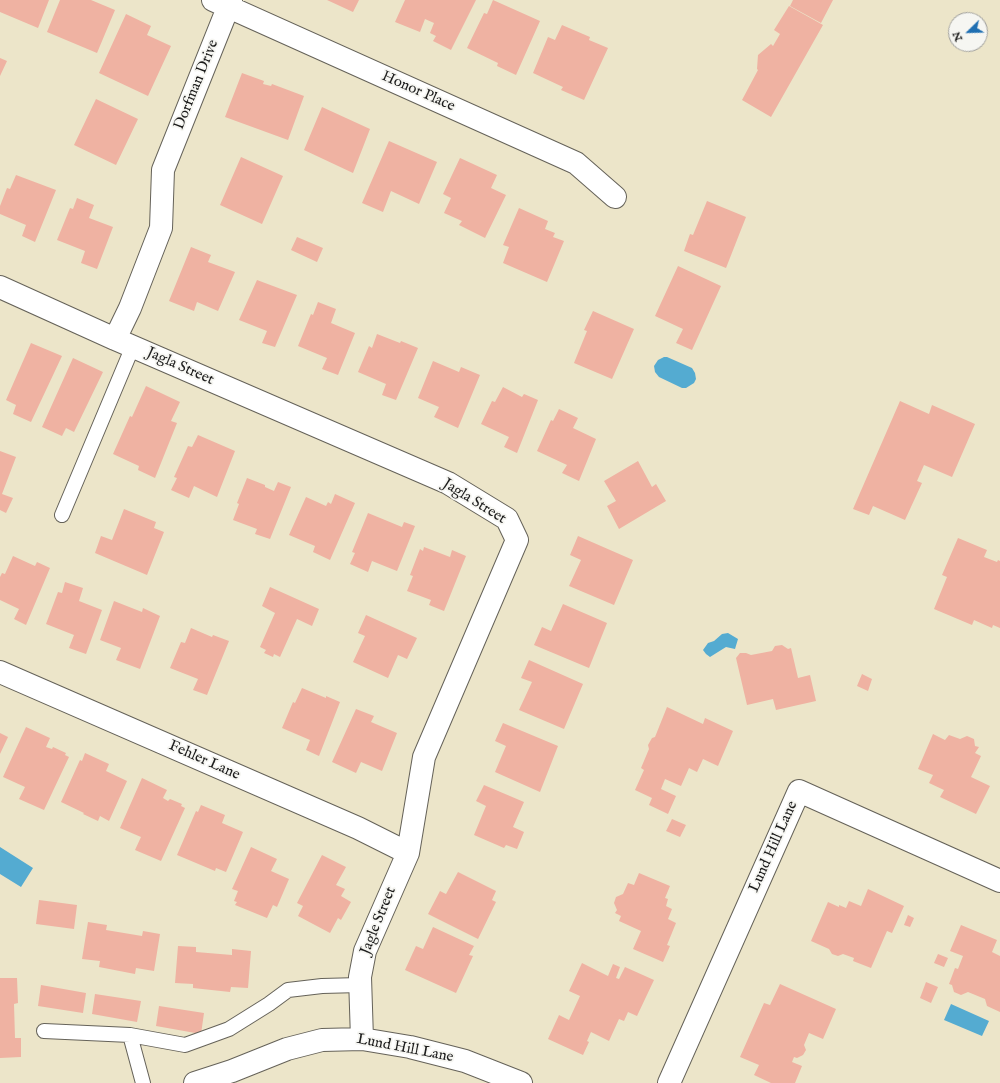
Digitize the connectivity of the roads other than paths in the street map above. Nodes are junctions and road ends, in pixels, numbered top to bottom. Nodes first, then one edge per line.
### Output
1 (224, 2) edge
2 (615, 197) dead end
3 (0, 287) edge
4 (124, 343) junction
5 (62, 515) dead end
6 (0, 672) edge
7 (408, 853) junction
8 (1000, 881) edge
9 (360, 985) junction
10 (44, 1031) dead end
11 (130, 1035) junction
12 (362, 1039) junction
13 (143, 1083) edge
14 (195, 1083) edge
15 (521, 1083) edge
16 (669, 1083) edge

1 - 2 street, Honor Place
1 - 4 street, Dorfman Drive
3 - 4 street, Jagla Street
4 - 5 lane
4 - 7 street, Jagla Street
6 - 7 street, Fehler Lane
7 - 9 street, Jagle Street
8 - 16 street, Lund Hill Lane
9 - 11 lane
9 - 12 street, Jagle Street
10 - 11 lane
11 - 13 lane
12 - 14 street, Lund Hill Lane
12 - 15 street, Lund Hill Lane

